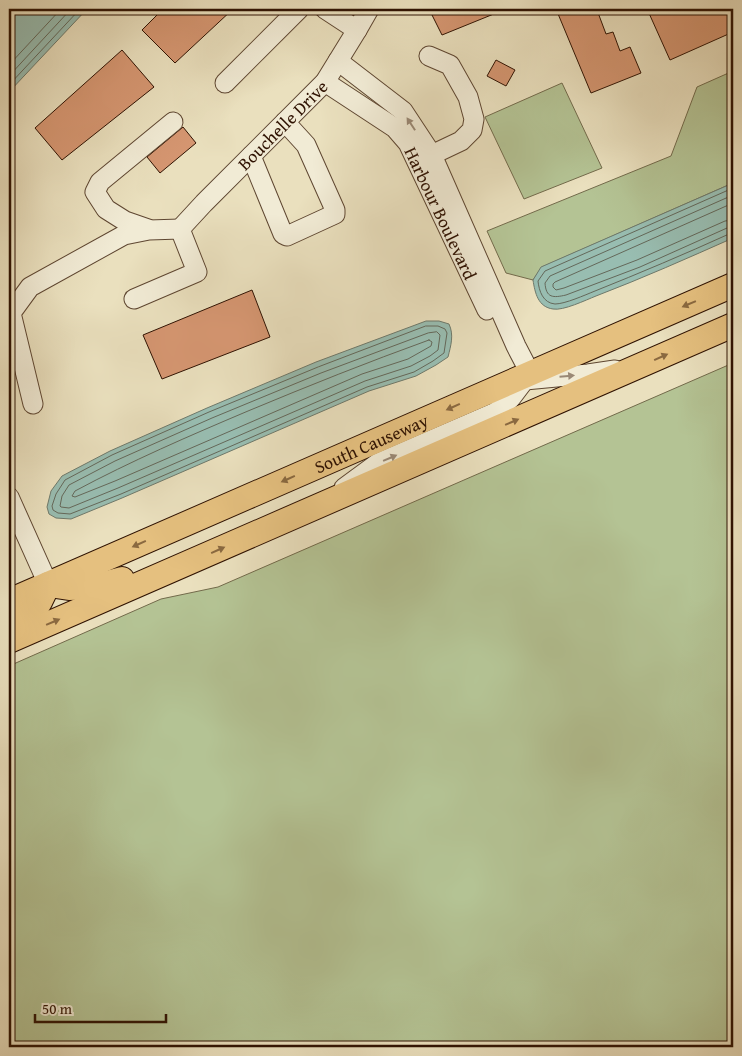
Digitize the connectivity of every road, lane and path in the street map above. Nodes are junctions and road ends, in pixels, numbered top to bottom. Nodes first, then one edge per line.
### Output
1 (299, 9) edge
2 (325, 9) edge
3 (369, 9) edge
4 (358, 30) junction
5 (429, 56) dead end
6 (338, 61) junction
7 (325, 82) junction
8 (225, 83) dead end
9 (173, 122) dead end
10 (285, 122) junction
11 (251, 156) junction
12 (425, 159) junction
13 (180, 229) junction
14 (149, 230) junction
15 (733, 285) edge
16 (134, 299) dead end
17 (10, 311) edge
18 (733, 325) edge
19 (638, 367) junction
20 (524, 377) junction
21 (33, 404) dead end
22 (9, 497) edge
23 (321, 505) junction
24 (184, 564) junction
25 (48, 584) junction
26 (9, 601) edge
27 (9, 626) edge
28 (9, 641) edge

1 - 8 street
2 - 4 street
3 - 4 street, Bouchelle Drive
4 - 6 street, Bouchelle Drive
5 - 12 street
6 - 7 street, Bouchelle Drive
12 -> 6 street
7 - 10 street, Bouchelle Drive
7 - 12 street, Harbour Boulevard
9 - 14 street
10 - 11 street, Bouchelle Drive
10 - 11 street
11 - 13 street, Bouchelle Drive
12 - 20 street
13 - 14 street
13 - 16 street
14 - 17 street
15 -> 20 main road, South Causeway
17 - 21 street
19 -> 18 main road, South Causeway
20 -> 19 street
23 -> 19 main road, South Causeway
23 -> 20 street
20 -> 25 main road, South Causeway
22 - 25 street
24 -> 23 main road, South Causeway
24 - 25 main road
28 -> 24 main road, South Causeway
25 - 26 main road, South Causeway
25 - 27 main road

